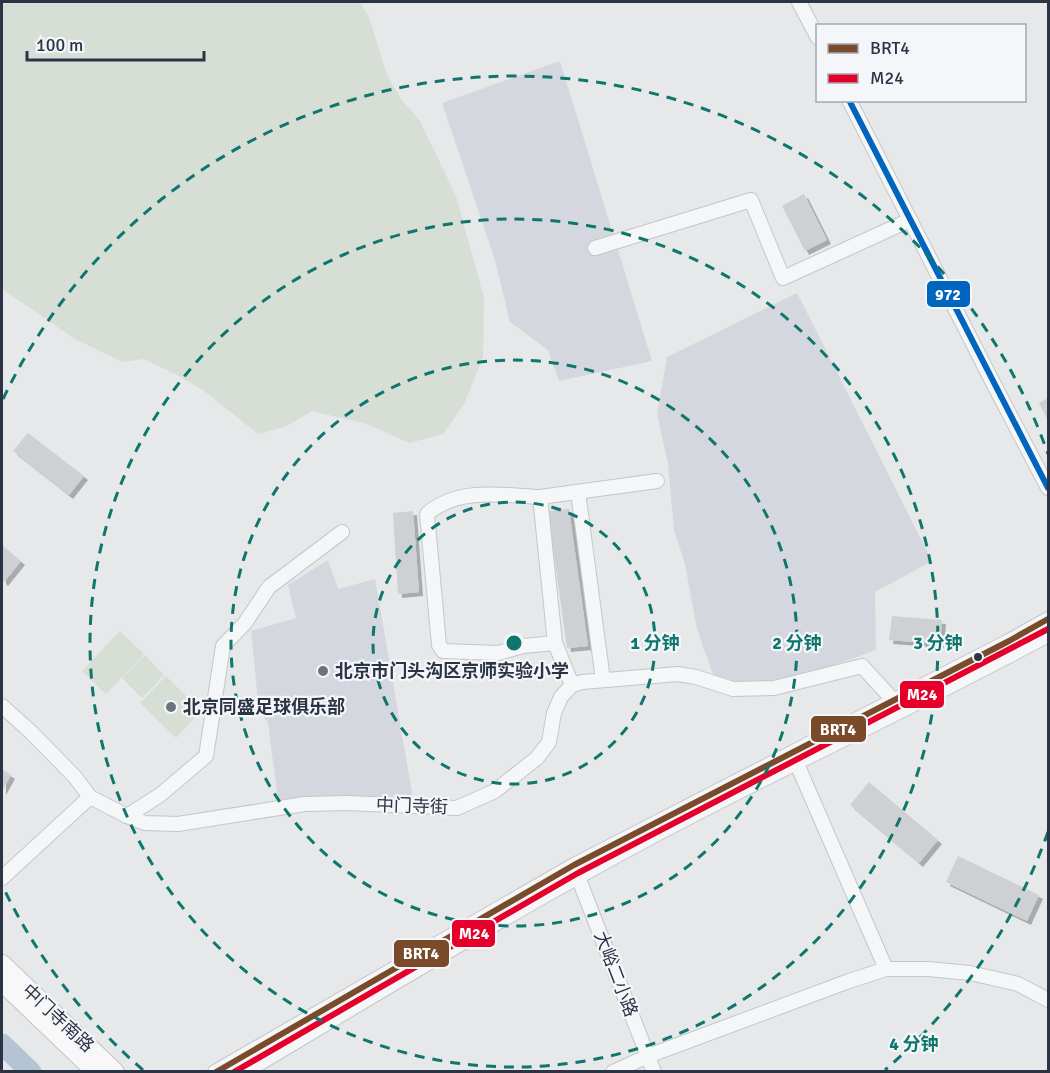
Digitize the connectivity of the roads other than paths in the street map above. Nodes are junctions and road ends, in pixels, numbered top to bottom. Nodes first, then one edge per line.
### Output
1 (799, 2) edge
2 (816, 34) edge
3 (850, 102) edge
4 (910, 220) junction
5 (595, 248) dead end
6 (657, 481) dead end
7 (1048, 488) edge
8 (578, 492) junction
9 (540, 497) junction
10 (342, 532) dead end
11 (1048, 618) edge
12 (1048, 634) edge
13 (555, 644) junction
14 (603, 680) junction
15 (572, 685) junction
16 (893, 700) junction
17 (2, 706) edge
18 (798, 764) junction
19 (90, 797) junction
20 (126, 816) junction
21 (579, 877) junction
22 (2, 878) edge
23 (2, 964) edge
24 (886, 969) junction
25 (2, 982) edge
26 (1048, 1000) edge
27 (648, 1056) junction
28 (96, 1071) edge
29 (115, 1071) edge
30 (214, 1071) edge
31 (245, 1071) edge
32 (613, 1071) edge
33 (654, 1071) edge

1 - 2 street
3 - 4 street
4 - 5 street
4 - 7 street
6 - 8 street
8 - 9 street
8 - 14 street
9 - 13 street
9 - 13 street
10 - 20 street
11 - 16 street
12 - 18 street
13 - 15 street
14 - 15 street
14 - 16 street
15 - 20 street, 中门寺街
16 - 30 street
17 - 19 street, 中门寺街
18 - 21 street
18 - 24 street
19 - 20 street, 中门寺街
19 - 22 street
21 - 27 street, 大峪二小路
21 - 31 street
23 - 29 main road, 中门寺南路
24 - 26 street
24 - 27 street
25 - 28 main road, 中门寺南路
27 - 32 street
27 - 33 street, 大峪二小路

